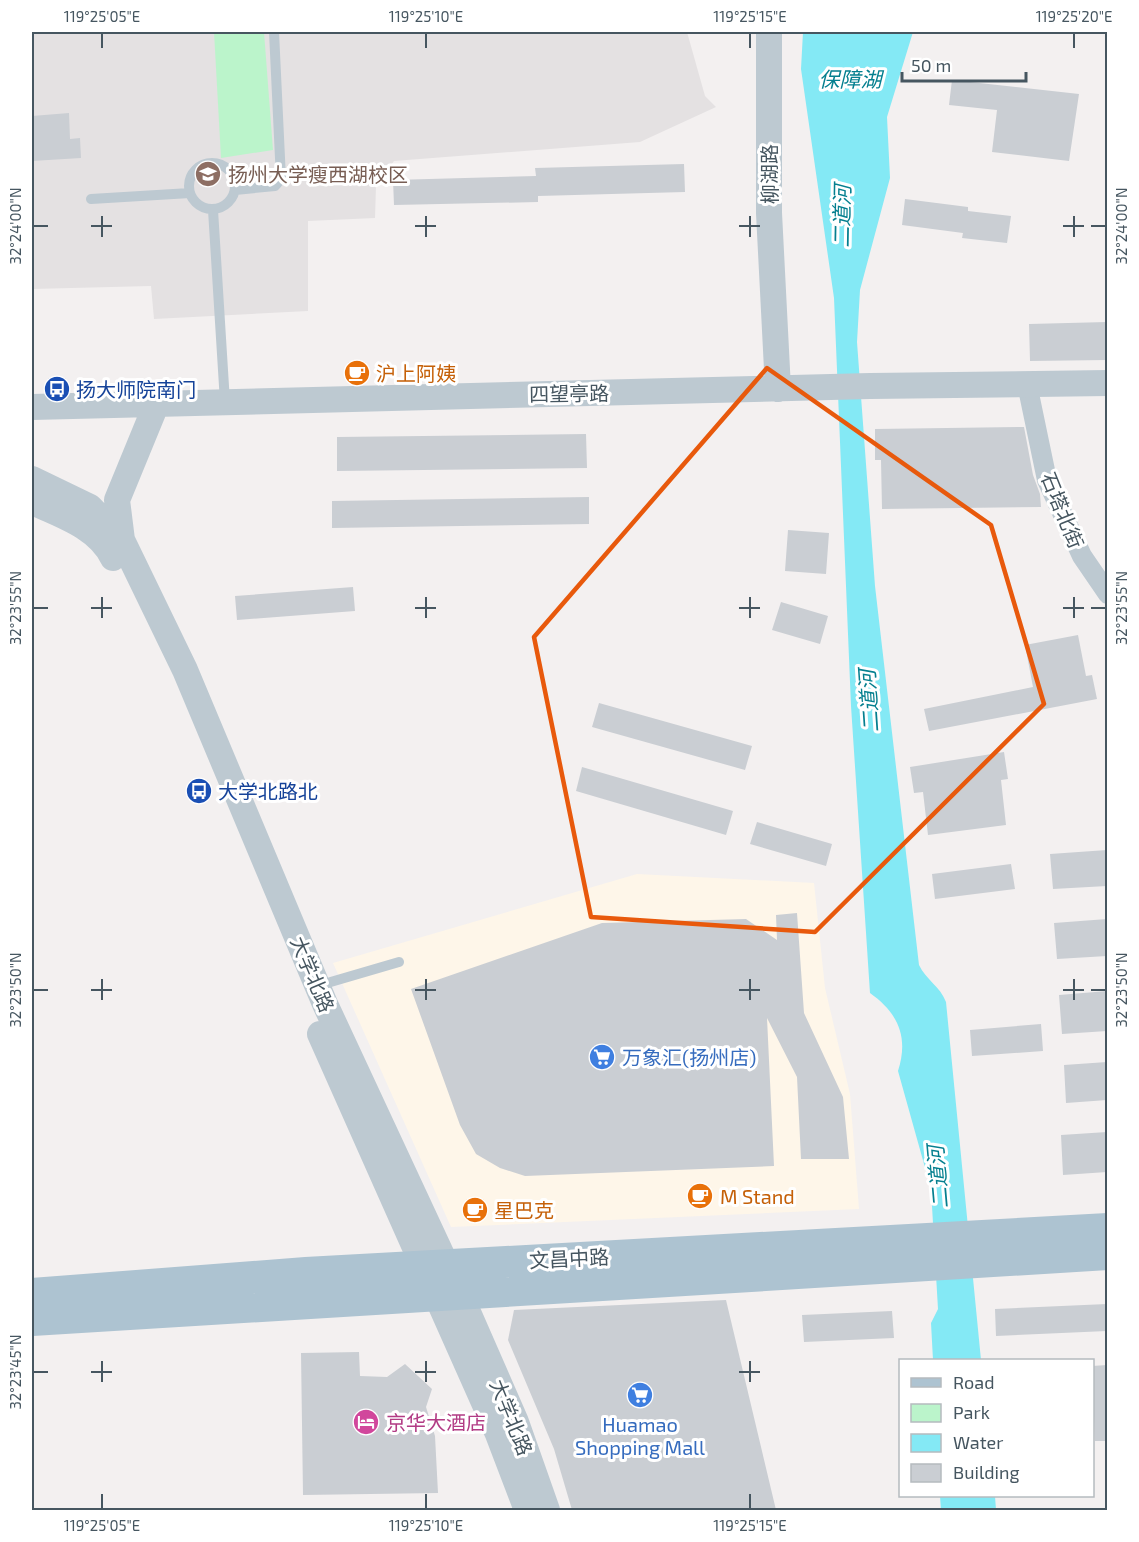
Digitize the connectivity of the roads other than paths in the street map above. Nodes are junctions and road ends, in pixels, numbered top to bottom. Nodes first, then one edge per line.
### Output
1 (274, 32) edge
2 (770, 32) edge
3 (235, 190) junction
4 (190, 193) junction
5 (91, 199) dead end
6 (213, 210) junction
7 (1107, 383) edge
8 (1027, 384) junction
9 (778, 389) junction
10 (225, 402) junction
11 (156, 405) junction
12 (32, 407) edge
13 (32, 479) edge
14 (32, 502) edge
15 (122, 540) junction
16 (1107, 594) edge
17 (399, 962) dead end
18 (317, 986) junction
19 (1107, 1229) edge
20 (985, 1249) junction
21 (1107, 1254) edge
22 (435, 1265) junction
23 (32, 1294) edge
24 (448, 1295) junction
25 (32, 1320) edge
26 (527, 1510) edge
27 (547, 1510) edge

1 - 3 lane
2 - 9 street, 柳湖路
3 - 4 lane
3 - 6 lane
4 - 5 lane
4 - 6 lane
6 - 10 lane
7 - 8 street, 四望亭路
8 - 9 street, 四望亭路
8 - 16 street, 石塔北街
9 - 10 street, 四望亭路
10 - 11 street, 四望亭路
11 - 12 street, 四望亭路
11 - 15 street
13 - 15 street, 大学北路
14 - 22 street, 大学北路
15 - 18 street, 大学北路
17 - 18 lane
18 - 22 street, 大学北路
19 - 20 main road, 文昌中路
20 - 21 main road, 文昌中路
20 - 22 main road, 文昌中路
20 - 24 main road, 文昌中路
22 - 23 main road, 文昌中路
22 - 24 street, 大学北路
24 - 25 main road, 文昌中路
24 - 26 street, 大学北路
24 - 27 street, 大学北路

